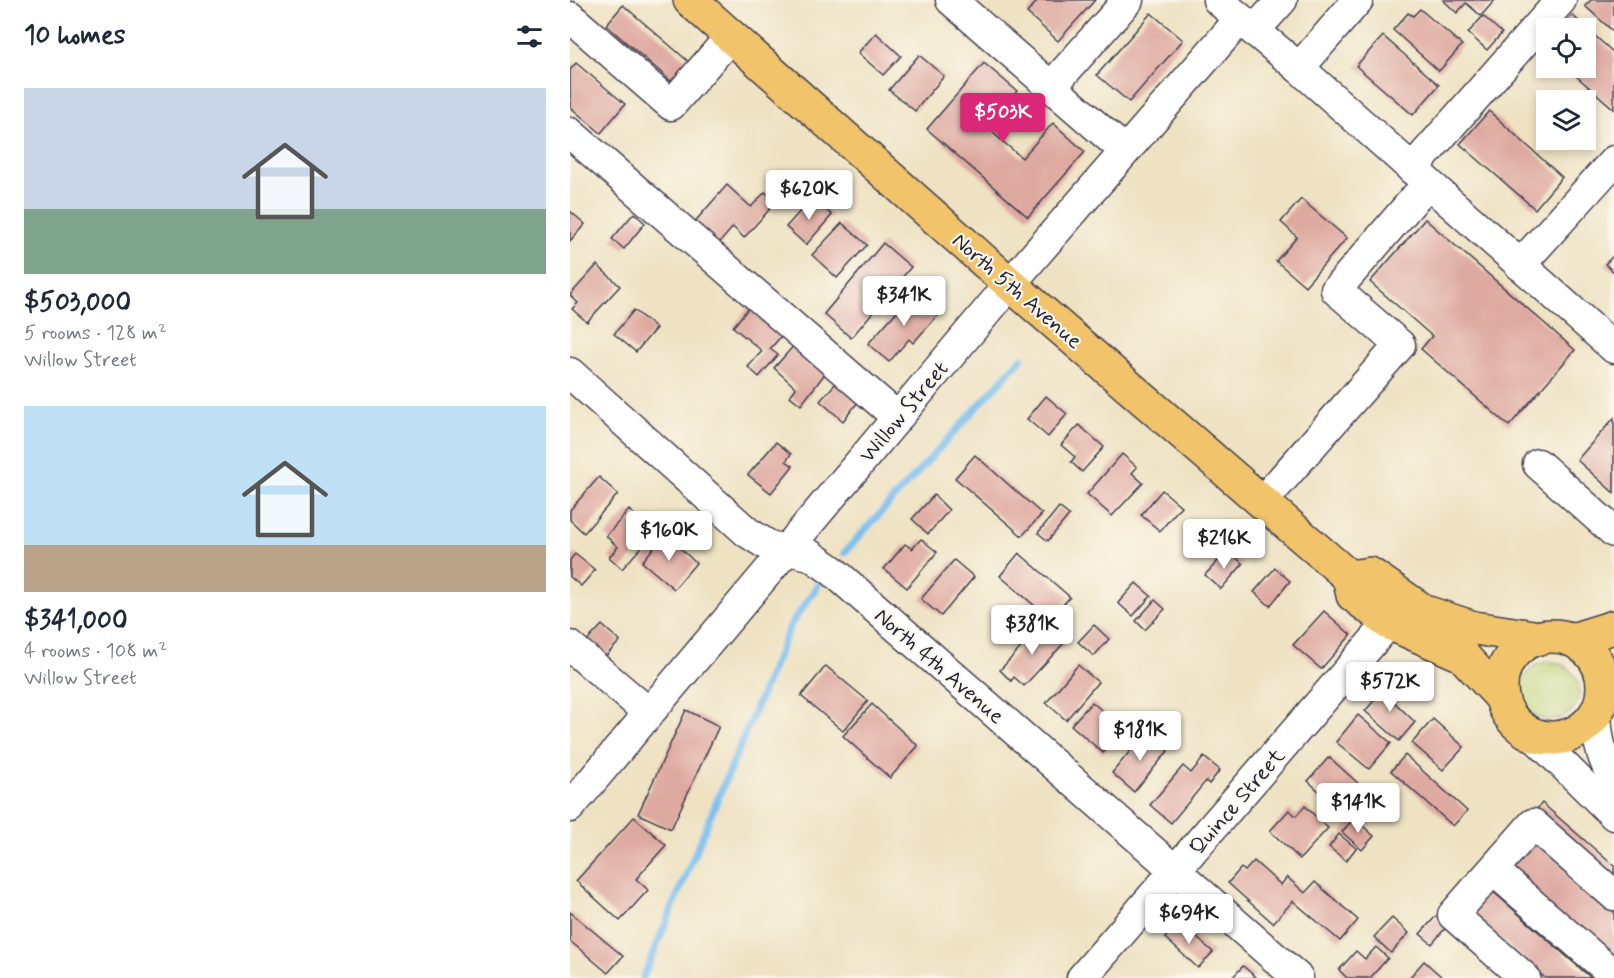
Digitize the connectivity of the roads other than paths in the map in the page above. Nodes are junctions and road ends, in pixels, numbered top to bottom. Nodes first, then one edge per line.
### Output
1 (690, 0) edge
2 (951, 0) edge
3 (1128, 0) edge
4 (1282, 0) edge
5 (1358, 0) edge
6 (1561, 0) edge
7 (570, 17) edge
8 (1238, 17) edge
9 (731, 36) junction
10 (1299, 68) junction
11 (1051, 87) junction
12 (570, 133) edge
13 (1125, 151) junction
14 (1614, 161) edge
15 (1420, 176) junction
16 (1520, 265) junction
17 (1010, 284) junction
18 (1614, 348) edge
19 (570, 373) edge
20 (897, 417) junction
21 (1538, 464) dead end
22 (1262, 502) junction
23 (1614, 532) edge
24 (786, 549) junction
25 (1349, 577) junction
26 (1389, 623) junction
27 (1614, 627) edge
28 (1556, 639) junction
29 (570, 646) edge
30 (1604, 693) edge
31 (1503, 698) junction
32 (649, 713) junction
33 (1532, 734) junction
34 (1614, 780) edge
35 (570, 807) edge
36 (1614, 815) edge
37 (1493, 870) junction
38 (1175, 871) junction
39 (1614, 895) edge
40 (1614, 975) edge
41 (1082, 978) edge
42 (1298, 978) edge
43 (1525, 978) edge

1 - 9 main road, North 5th Avenue
2 - 11 street
3 - 11 street
4 - 8 street, Willow Street
5 - 10 street
6 - 15 street
7 - 9 street
8 - 10 street
8 - 13 street, Willow Street
9 - 17 main road, North 5th Avenue
10 - 15 street
11 - 13 street
12 - 20 street
13 - 17 street, Willow Street
14 - 16 street
15 - 16 street
15 - 22 street
16 - 18 street
17 - 20 street, Willow Street
17 - 22 main road, North 5th Avenue
19 - 24 street, North 4th Avenue
20 - 24 street, Willow Street
21 - 23 street
22 - 25 main road, North 5th Avenue
24 - 32 street, Willow Street
24 - 38 street, North 4th Avenue
25 - 26 main road, North 5th Avenue
25 - 28 main road
26 - 31 main road, North 5th Avenue
26 - 38 street, Quince Street
27 - 28 main road
28 - 30 main road
28 - 31 main road
29 - 32 street
30 - 33 main road
30 - 34 street
31 - 33 main road
32 - 35 street, Willow Street
33 - 36 street
37 - 39 street
37 - 40 street
37 - 43 street
38 - 41 street, Quince Street
38 - 42 street, North 4th Avenue

